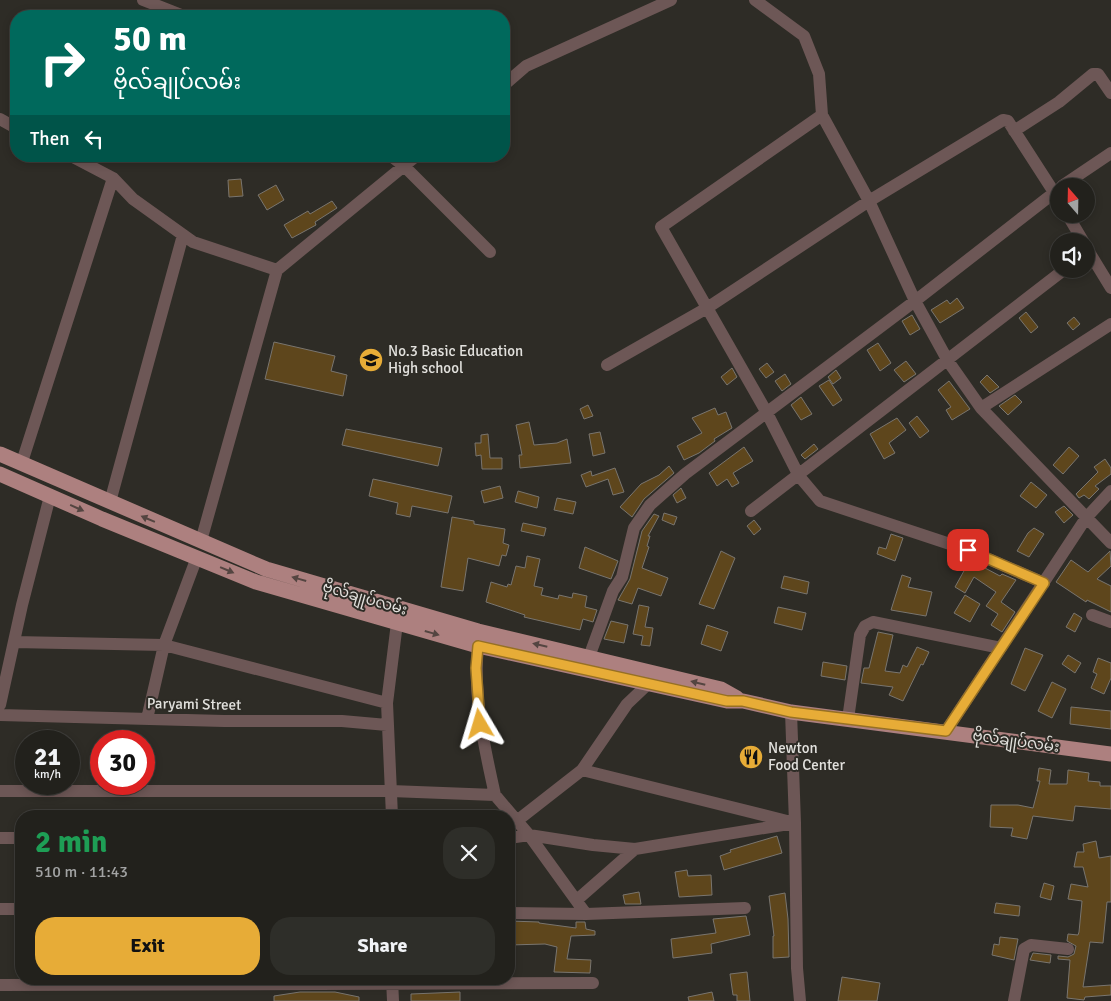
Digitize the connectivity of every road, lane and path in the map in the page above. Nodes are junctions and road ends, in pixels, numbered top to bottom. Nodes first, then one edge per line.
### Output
1 (143, 0) edge
2 (670, 0) edge
3 (755, 0) edge
4 (169, 10) edge
5 (510, 80) edge
6 (1111, 92) edge
7 (822, 115) junction
8 (1014, 131) junction
9 (1111, 153) edge
10 (82, 162) edge
11 (399, 162) edge
12 (409, 162) edge
13 (404, 166) junction
14 (113, 178) junction
15 (1077, 178) edge
16 (1050, 181) edge
17 (1050, 198) edge
18 (869, 201) junction
19 (183, 236) junction
20 (490, 252) dead end
21 (1095, 262) edge
22 (277, 270) junction
23 (1054, 278) edge
24 (1111, 288) edge
25 (915, 301) junction
26 (707, 308) junction
27 (1111, 324) edge
28 (948, 361) junction
29 (607, 365) dead end
30 (981, 408) junction
31 (767, 413) junction
32 (0, 454) edge
33 (22, 462) junction
34 (0, 474) edge
35 (799, 476) junction
36 (1111, 491) edge
37 (50, 496) junction
38 (110, 502) junction
39 (751, 511) dead end
40 (1086, 518) junction
41 (201, 541) junction
42 (1111, 543) edge
43 (197, 557) junction
44 (1044, 583) junction
45 (1092, 615) dead end
46 (1111, 622) edge
47 (397, 623) junction
48 (14, 642) junction
49 (164, 645) junction
50 (478, 646) junction
51 (1001, 648) junction
52 (589, 657) junction
53 (647, 685) junction
54 (743, 701) junction
55 (387, 703) junction
56 (0, 704) edge
57 (791, 712) junction
58 (0, 715) edge
59 (148, 719) junction
60 (848, 719) junction
61 (387, 725) junction
62 (946, 731) junction
63 (1111, 754) edge
64 (582, 770) junction
65 (0, 791) edge
66 (391, 791) junction
67 (495, 795) junction
68 (392, 810) edge
69 (509, 810) edge
70 (515, 817) edge
71 (518, 820) junction
72 (795, 823) junction
73 (529, 835) junction
74 (515, 837) edge
75 (0, 838) edge
76 (15, 838) edge
77 (635, 849) junction
78 (578, 900) junction
79 (745, 908) dead end
80 (0, 909) edge
81 (15, 909) edge
82 (515, 913) edge
83 (586, 914) junction
84 (1068, 949) dead end
85 (515, 983) edge
86 (593, 983) dead end
87 (0, 985) edge
88 (15, 985) edge
89 (392, 985) edge
90 (392, 1001) edge
91 (800, 1001) edge
92 (1014, 1001) edge

1 - 4 street
2 - 5 street
3 - 7 street
6 - 8 street
7 - 18 street
7 - 26 street
8 - 16 street
8 - 18 street
9 - 15 street
10 - 14 street
11 - 13 street
12 - 13 street
13 - 20 street
13 - 22 street
14 - 19 street
14 - 33 street
17 - 25 street
18 - 25 street
18 - 26 street
19 - 22 street
19 - 38 street
21 - 24 street
22 - 41 street
23 - 28 street
25 - 28 street
25 - 31 street
26 - 29 street
26 - 31 street
27 - 30 street
28 - 30 street
28 - 35 street
30 - 40 street
31 - 35 street
31 - 52 street
32 - 33 main road, ဗိုလ်ချုပ်လမ်း
33 - 38 main road, ဗိုလ်ချုပ်လမ်း
34 - 37 main road, ဗိုလ်ချုပ်လမ်း
35 - 39 street
35 - 44 street
36 - 40 street
37 -> 43 main road, ဗိုလ်ချုပ်လမ်း
37 - 48 street
41 -> 38 main road, ဗိုလ်ချုပ်လမ်း
40 - 42 street
40 - 44 street
52 -> 41 main road, ဗိုလ်ချုပ်လမ်း
43 -> 47 main road, ဗိုလ်ချုပ်လမ်း
43 - 49 street
44 - 51 street
45 - 46 street
47 -> 50 main road, ဗိုလ်ချုပ်လမ်း
47 - 55 street
48 - 49 street
48 - 56 street
49 - 55 street
49 - 59 street
50 - 53 main road, ဗိုလ်ချုပ်လမ်း
50 - 67 street
51 - 60 street
51 - 62 street
54 -> 52 main road, ဗိုလ်ချုပ်လမ်း
53 - 54 main road, ဗိုလ်ချုပ်လမ်း
53 - 64 street
54 - 57 main road, ဗိုလ်ချုပ်လမ်း
55 - 61 street
57 - 60 main road, ဗိုလ်ချုပ်လမ်း
57 - 72 street
58 - 59 street, Paryami Street
59 - 61 street, Paryami Street
60 - 62 main road, ဗိုလ်ချုပ်လမ်း
61 - 66 street
62 - 63 main road, ဗိုလ်ချုပ်လမ်း
64 - 71 street
64 - 72 street
65 - 66 street
66 - 67 street
66 - 68 street
67 - 69 street
70 - 71 street
71 - 73 street
72 - 77 street
72 - 91 street
73 - 74 street
73 - 77 street
73 - 78 street
75 - 76 street
77 - 78 street
78 - 83 street
79 - 83 street
80 - 81 street
82 - 83 street
84 - 92 street
85 - 86 street
87 - 88 street
89 - 90 street

